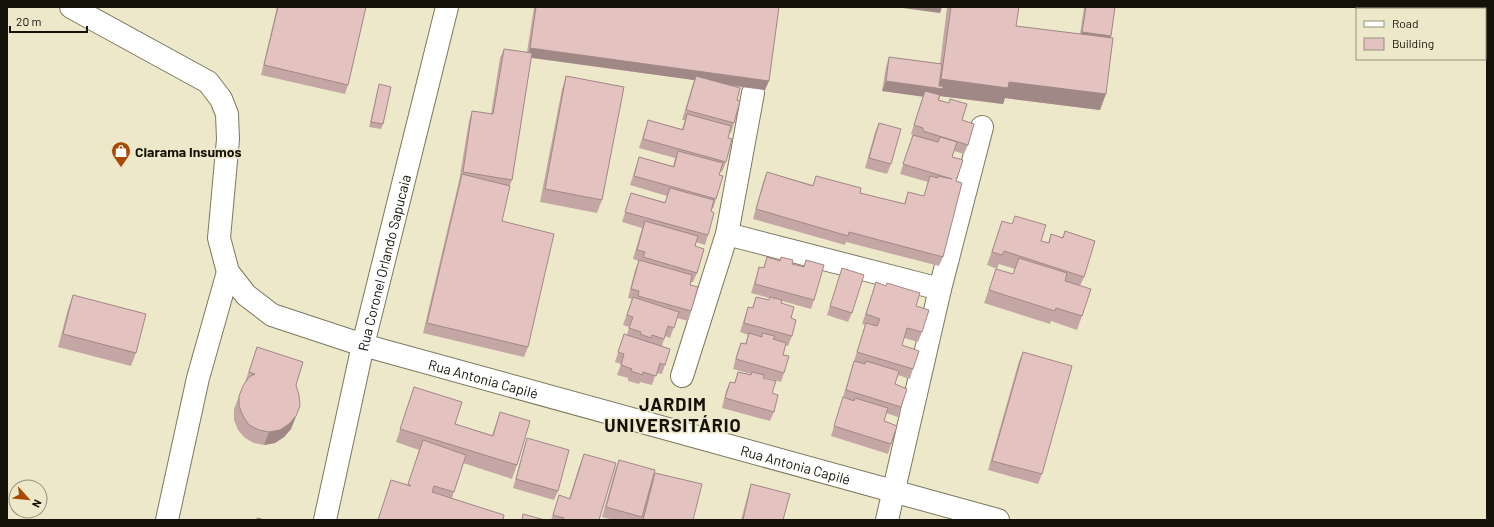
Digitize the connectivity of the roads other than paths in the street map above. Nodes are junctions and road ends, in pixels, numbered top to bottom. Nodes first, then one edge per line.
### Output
1 (71, 7) edge
2 (447, 7) edge
3 (753, 93) dead end
4 (982, 128) dead end
5 (727, 234) junction
6 (228, 272) junction
7 (940, 289) junction
8 (363, 345) junction
9 (682, 376) dead end
10 (895, 491) junction
11 (167, 520) edge
12 (325, 520) edge
13 (887, 520) edge
14 (998, 520) edge

1 - 6 street
2 - 8 street, Rua Coronel Orlando Sapucaia
3 - 5 street
4 - 7 street
5 - 7 street
5 - 9 street
6 - 8 street, Rua Antonia Capilé
6 - 11 street
7 - 10 street
8 - 10 street, Rua Antonia Capilé
8 - 12 street, Rua Coronel Orlando Sapucaia
10 - 13 street
10 - 14 street, Rua Antonia Capilé

